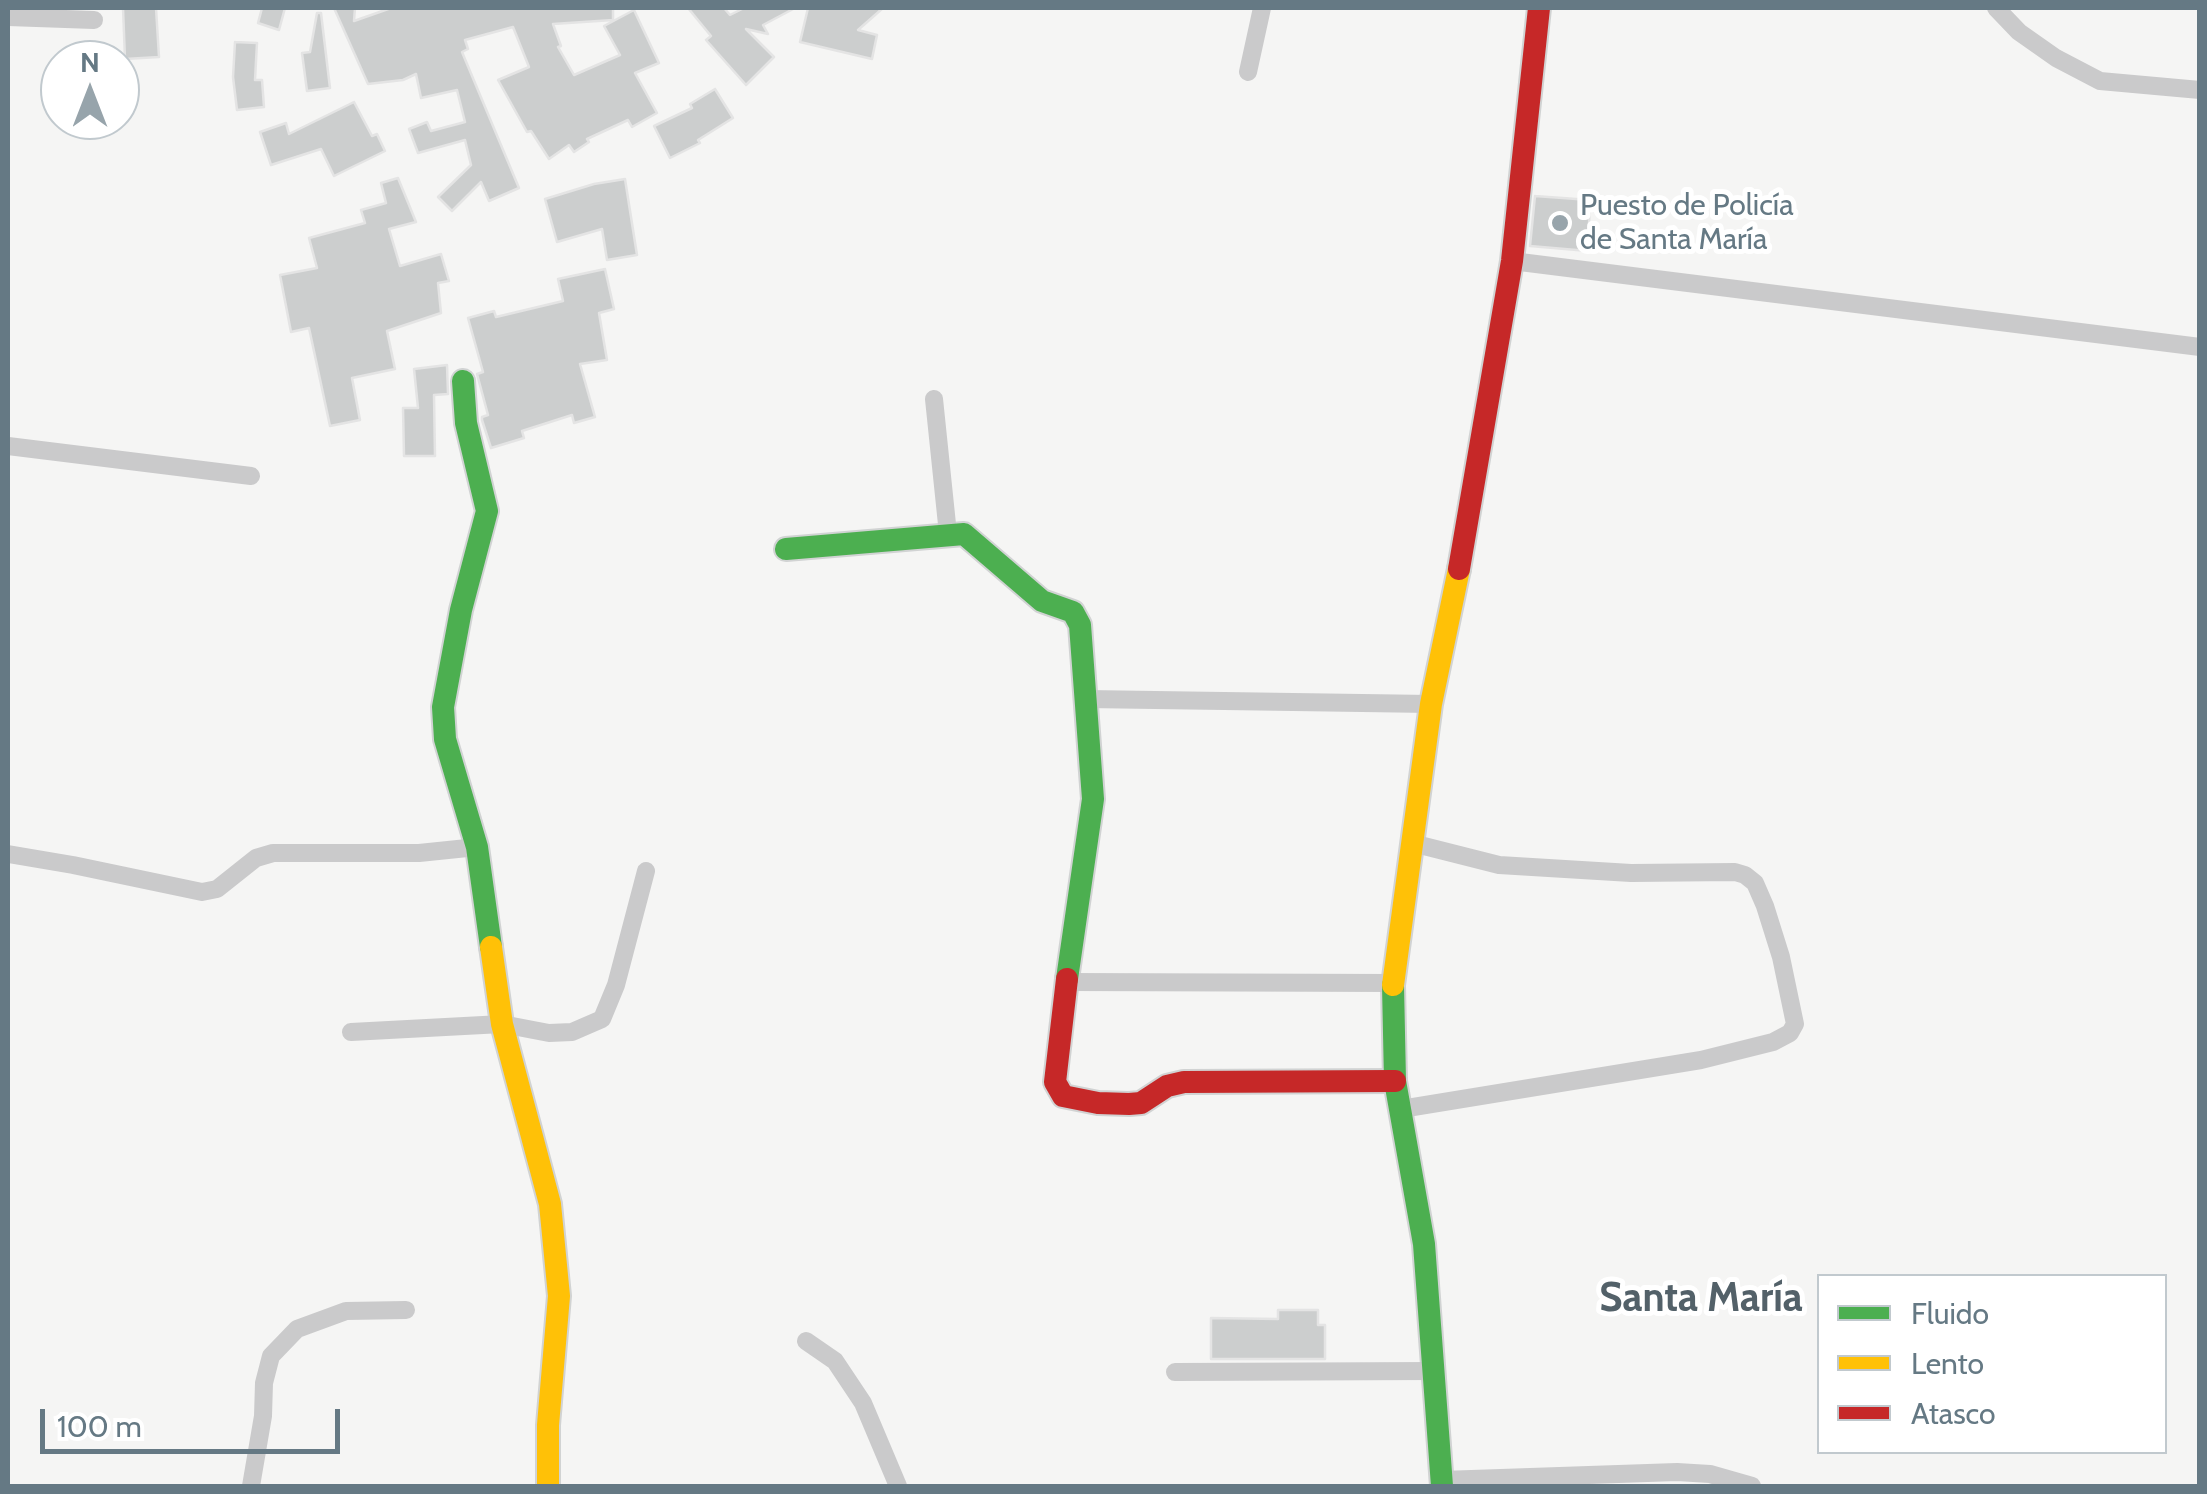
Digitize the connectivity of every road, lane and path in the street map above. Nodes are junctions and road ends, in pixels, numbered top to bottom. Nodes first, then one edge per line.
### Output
1 (1262, 8) edge
2 (1539, 8) edge
3 (1996, 8) edge
4 (8, 17) edge
5 (94, 20) dead end
6 (1248, 72) dead end
7 (2200, 90) edge
8 (1512, 261) junction
9 (2200, 347) edge
10 (463, 381) dead end
11 (934, 399) dead end
12 (8, 446) edge
13 (251, 476) dead end
14 (948, 534) junction
15 (786, 548) dead end
16 (1086, 699) junction
17 (1431, 704) junction
18 (1412, 843) junction
19 (477, 846) junction
20 (8, 854) edge
21 (646, 872) dead end
22 (1068, 982) junction
23 (1393, 982) junction
24 (502, 1024) junction
25 (351, 1032) dead end
26 (1395, 1081) junction
27 (1400, 1109) junction
28 (406, 1310) dead end
29 (806, 1342) dead end
30 (1175, 1372) dead end
31 (1434, 1372) junction
32 (1442, 1483) edge
33 (251, 1486) edge
34 (548, 1486) edge
35 (898, 1486) edge
36 (1752, 1486) edge

1 - 6 street
2 - 8 street
3 - 7 street
4 - 5 street
8 - 9 street
8 - 17 street
10 - 19 street
11 - 14 street
12 - 13 street
14 - 15 street
14 - 16 street
16 - 17 street
16 - 22 street
17 - 18 street
18 - 23 street
18 - 27 street
19 - 20 street
19 - 24 street
21 - 24 street
22 - 23 street
22 - 26 street
23 - 26 street
24 - 25 street
24 - 34 street
26 - 27 street
27 - 31 street
28 - 33 street
29 - 35 street
30 - 31 street
31 - 32 street
32 - 36 street

